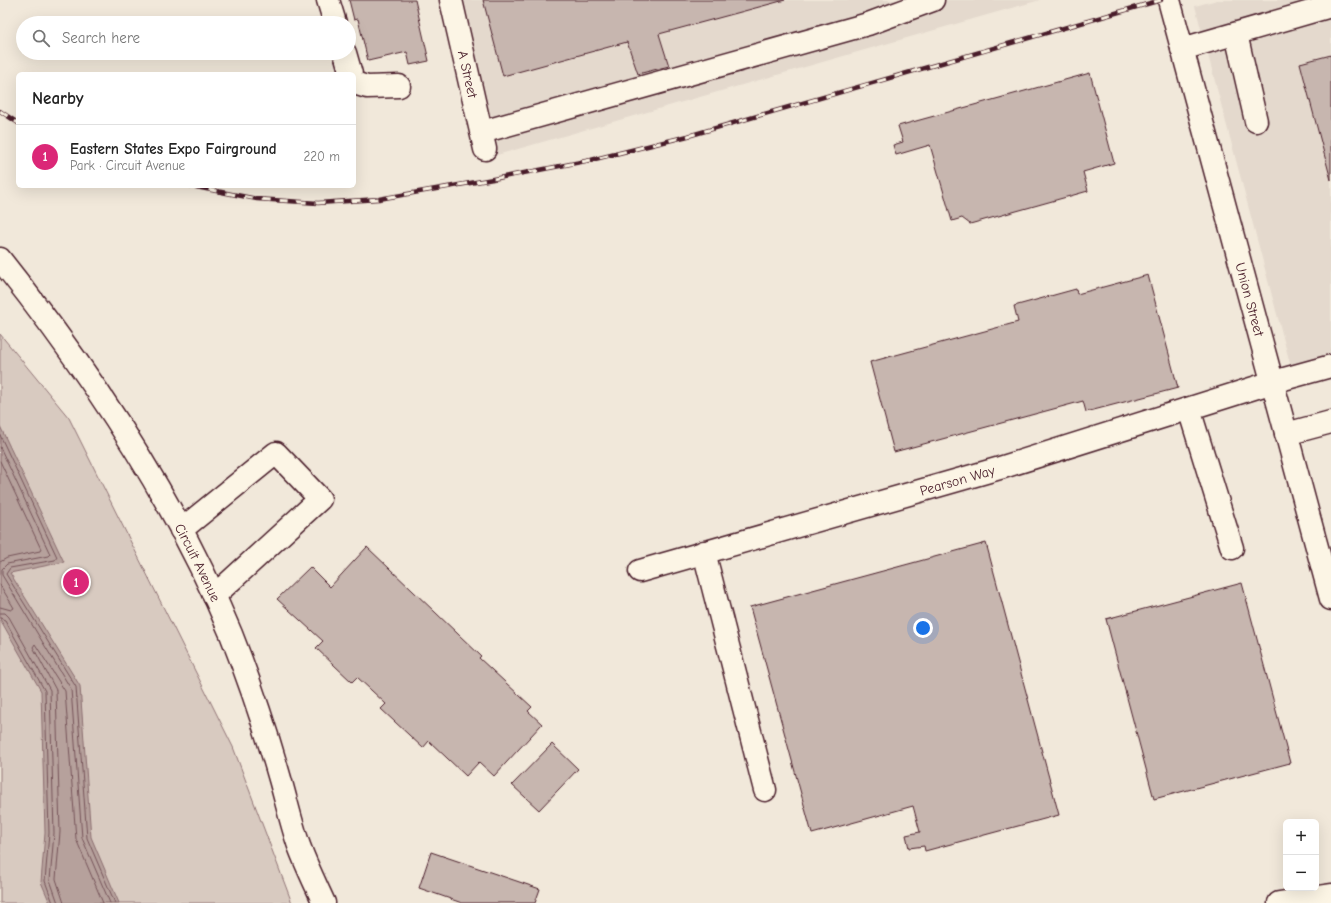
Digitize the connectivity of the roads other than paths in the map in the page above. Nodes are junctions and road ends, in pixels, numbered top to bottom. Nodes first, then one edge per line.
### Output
1 (328, 0) edge
2 (451, 0) edge
3 (933, 0) edge
4 (1169, 0) edge
5 (1331, 6) edge
6 (333, 16) edge
7 (1236, 34) junction
8 (1182, 49) junction
9 (346, 60) edge
10 (350, 72) edge
11 (356, 84) edge
12 (399, 86) dead end
13 (1256, 121) dead end
14 (0, 259) edge
15 (1331, 366) edge
16 (1273, 382) junction
17 (1189, 409) junction
18 (1331, 422) edge
19 (1286, 434) junction
20 (181, 530) junction
21 (1232, 548) dead end
22 (704, 552) junction
23 (640, 571) dead end
24 (214, 596) junction
25 (1331, 600) edge
26 (765, 790) dead end
27 (1331, 895) edge
28 (324, 903) edge
29 (1279, 903) edge

1 - 6 street
2 - 3 street, A Street
4 - 8 street, Union Street
5 - 7 street
7 - 8 street
7 - 13 street
8 - 16 street, Union Street
9 - 10 street
11 - 12 street
14 - 20 street, Circuit Avenue
15 - 16 street, Pearson Way
16 - 17 street, Pearson Way
16 - 19 street, Union Street
17 - 21 street
17 - 22 street, Pearson Way
18 - 19 street
19 - 25 street, Union Street
20 - 24 street, Circuit Avenue
20 - 24 street
22 - 23 street, Pearson Way
22 - 26 street
24 - 28 street, Circuit Avenue
27 - 29 street

